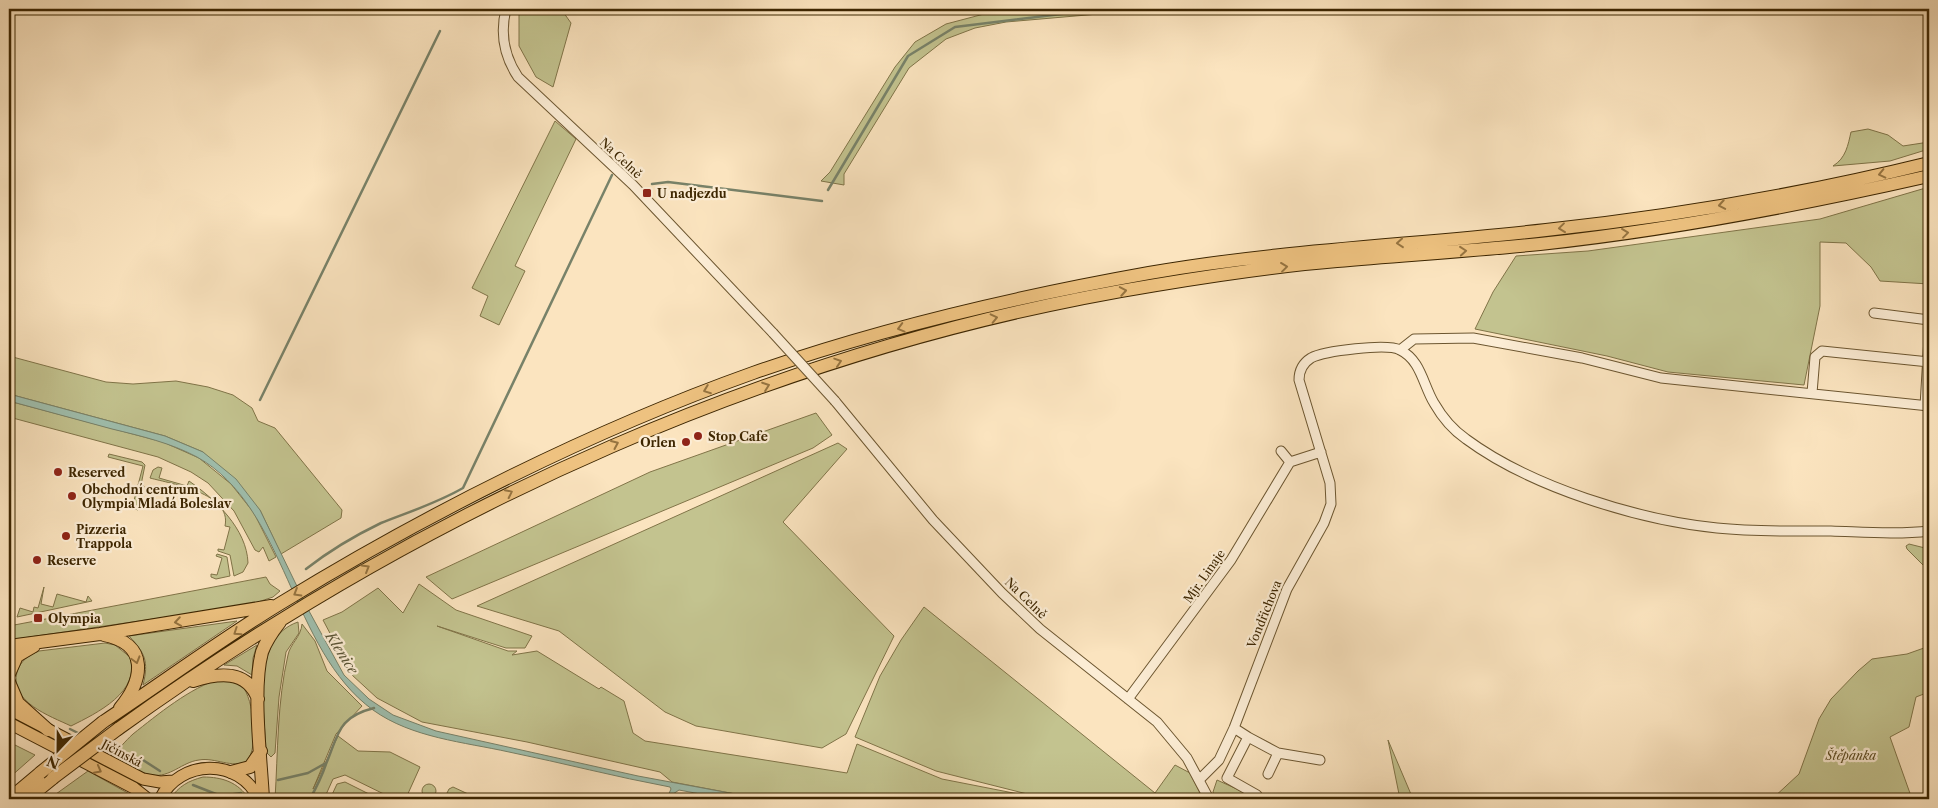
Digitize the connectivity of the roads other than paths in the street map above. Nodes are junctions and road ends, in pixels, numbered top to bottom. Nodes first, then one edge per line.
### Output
1 (506, 9) edge
2 (1929, 163) edge
3 (1929, 176) edge
4 (1874, 313) dead end
5 (1929, 320) edge
6 (1929, 338) edge
7 (1400, 350) junction
8 (1928, 362) edge
9 (1812, 393) junction
10 (1927, 406) edge
11 (1281, 451) dead end
12 (1321, 452) junction
13 (1290, 462) junction
14 (1929, 531) edge
15 (320, 587) junction
16 (278, 605) junction
17 (284, 616) junction
18 (100, 634) junction
19 (39, 643) junction
20 (9, 646) edge
21 (9, 674) edge
22 (9, 682) edge
23 (170, 691) junction
24 (1128, 699) junction
25 (258, 702) junction
26 (9, 709) edge
27 (103, 722) junction
28 (9, 723) edge
29 (1234, 728) junction
30 (48, 730) junction
31 (1248, 737) junction
32 (261, 751) junction
33 (1278, 753) junction
34 (1320, 760) dead end
35 (231, 772) junction
36 (1268, 774) dead end
37 (1199, 780) junction
38 (173, 781) junction
39 (1257, 795) dead end
40 (9, 799) edge
41 (27, 799) edge
42 (148, 799) edge
43 (160, 799) edge
44 (260, 799) edge
45 (263, 799) edge
46 (1209, 799) edge

1 - 24 street, Na Celně, bridge
2 -> 15 highway
15 -> 3 highway
4 - 5 street
6 - 8 street
7 - 9 street
7 - 12 street, Vondřichova
7 - 14 street
8 - 9 street
8 - 10 street
9 - 10 street
11 - 13 street
12 - 13 street
12 - 29 street, Vondřichova
13 - 24 street, Mjr. Linaje
15 -> 16 highway
15 - 17 highway
16 -> 18 highway
16 -> 27 highway
17 - 23 highway
17 - 25 highway
18 - 19 highway
18 -> 27 highway
19 - 20 highway
19 - 21 highway
22 - 30 highway
23 - 25 highway
23 - 41 highway, bridge
24 - 37 street, Na Celně
25 - 32 highway
26 - 30 main road, Jičínská
27 - 40 highway, bridge
28 -> 42 main road, Jičínská
29 - 31 street
29 - 37 street, Vondřichova
30 - 38 main road, Jičínská
31 - 33 street
31 - 39 street
32 - 35 highway
32 - 45 highway
33 - 34 street
33 - 36 street
35 - 38 main road, Jičínská
35 - 44 main road, Jičínská
37 - 46 street, Na Celně
38 - 43 main road, Jičínská

